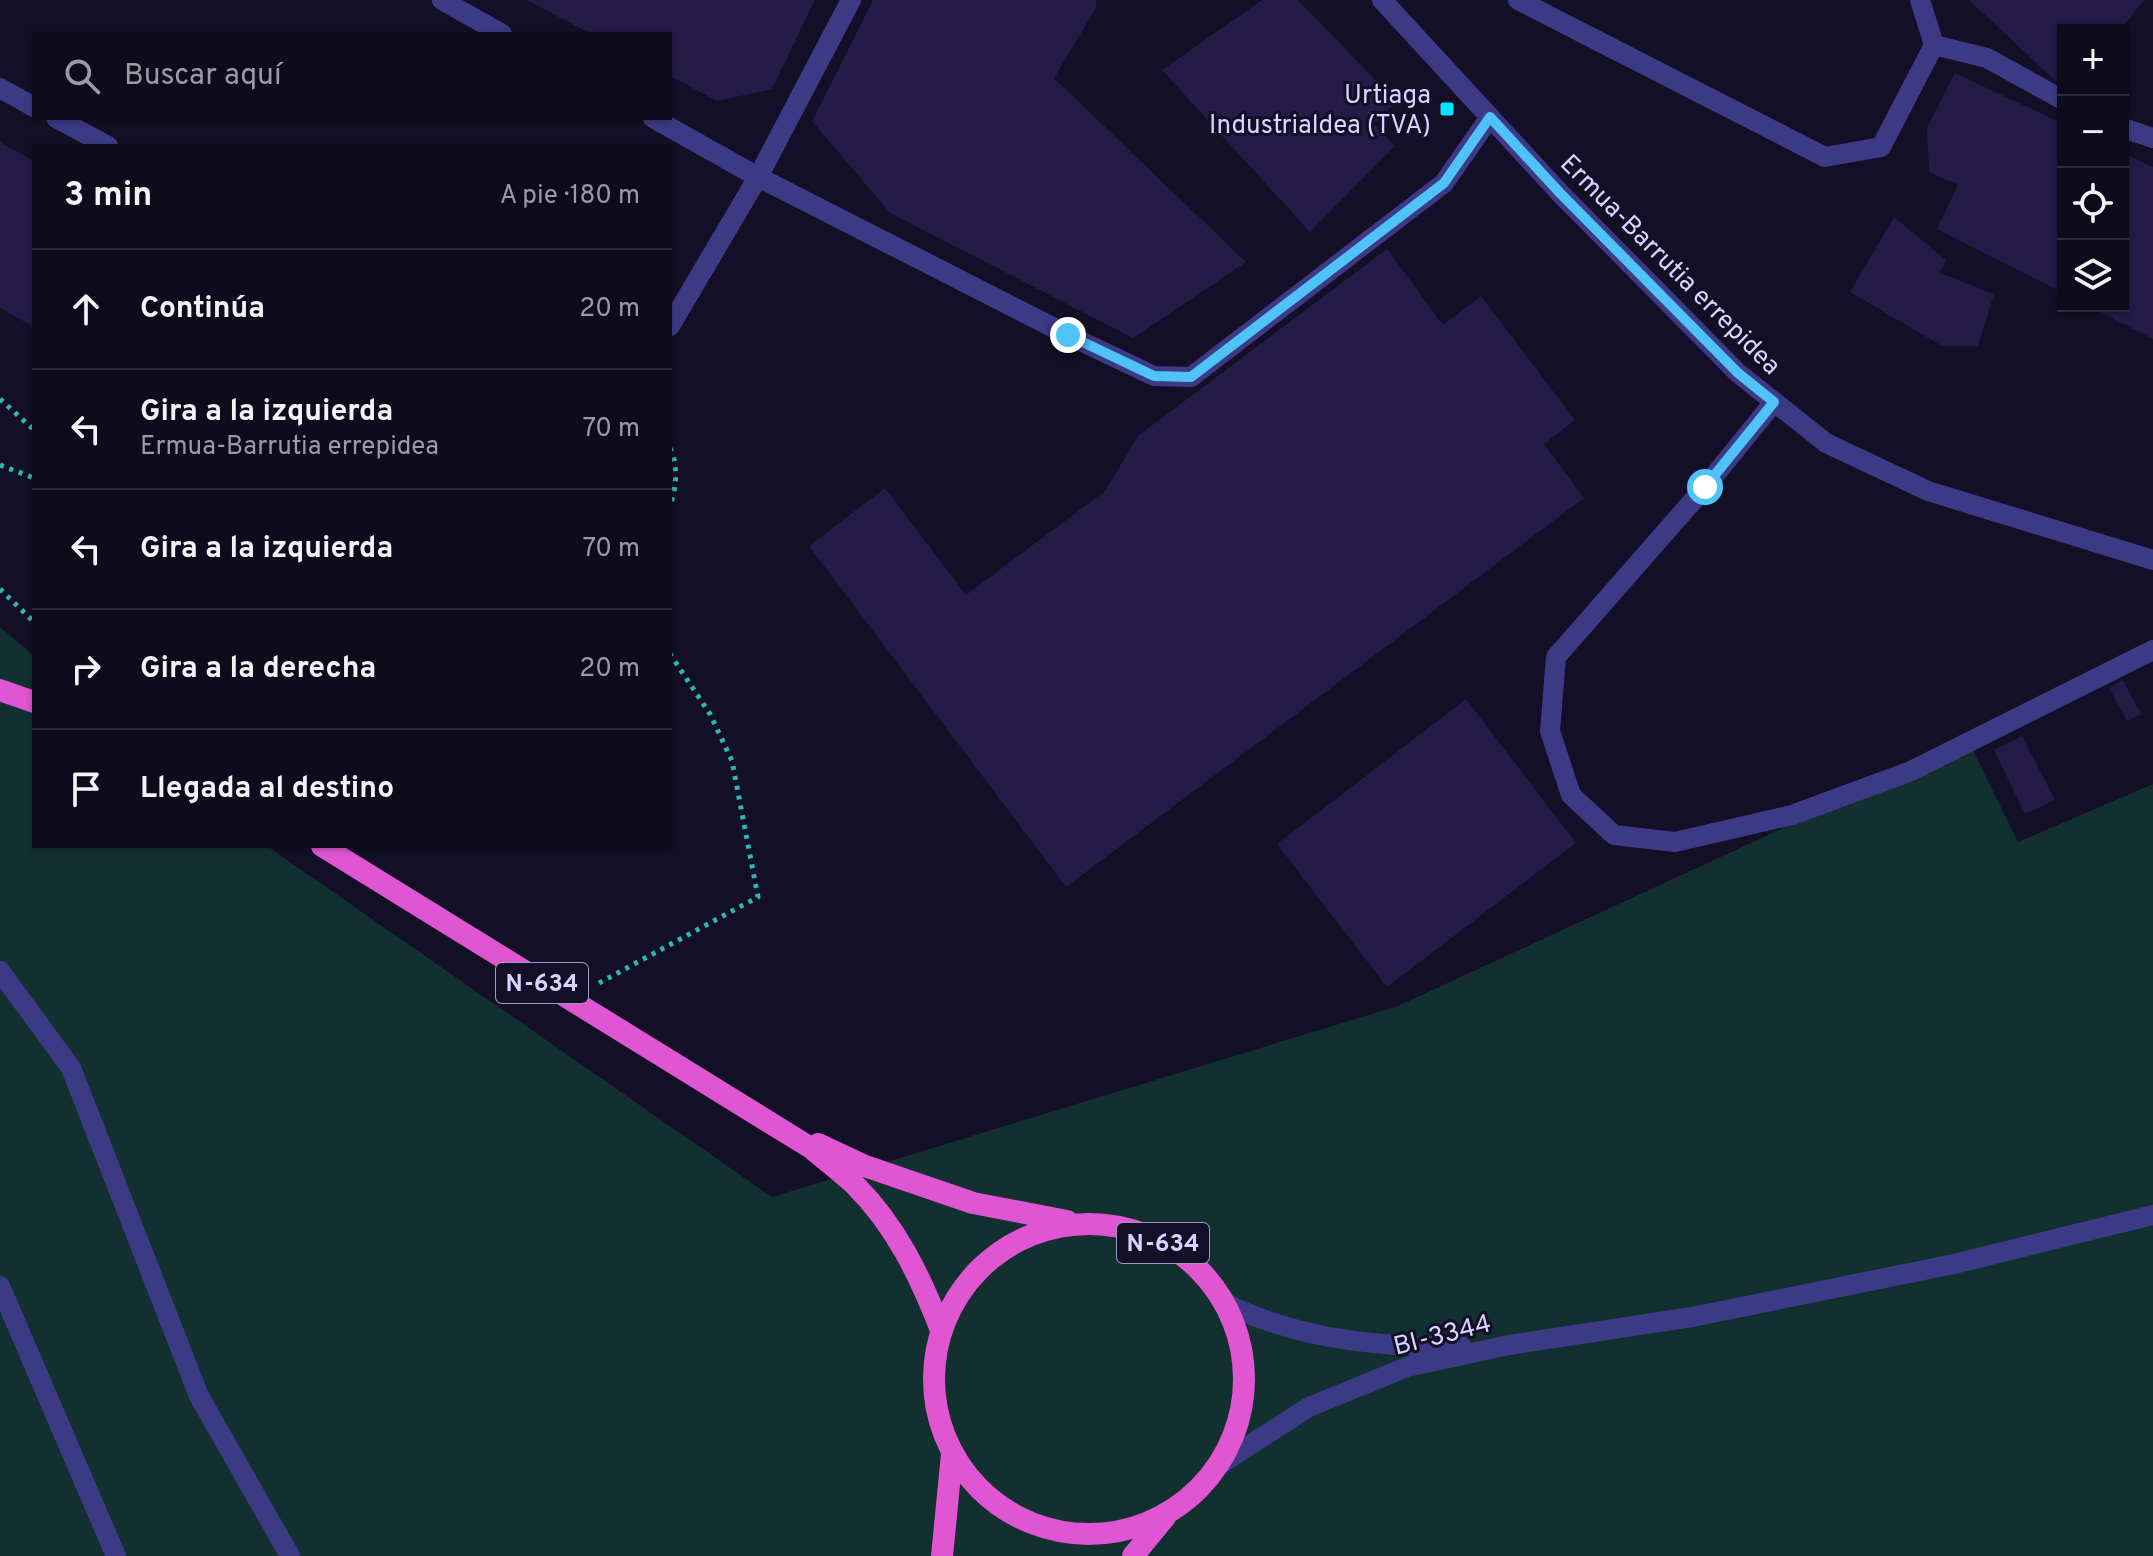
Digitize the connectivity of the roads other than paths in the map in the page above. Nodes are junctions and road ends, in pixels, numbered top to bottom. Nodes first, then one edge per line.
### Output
1 (442, 0) edge
2 (851, 0) edge
3 (1382, 0) edge
4 (1518, 0) edge
5 (1920, 0) edge
6 (498, 32) edge
7 (1934, 45) junction
8 (0, 88) edge
9 (2057, 97) edge
10 (32, 106) edge
11 (1490, 117) junction
12 (60, 120) edge
13 (657, 120) edge
14 (2129, 130) edge
15 (2153, 138) edge
16 (104, 144) edge
17 (758, 177) junction
18 (672, 323) edge
19 (1774, 402) junction
20 (2153, 560) edge
21 (2153, 650) edge
22 (0, 690) edge
23 (32, 701) edge
24 (325, 848) edge
25 (0, 971) edge
26 (762, 1119) junction
27 (2153, 1215) edge
28 (1079, 1224) junction
29 (0, 1286) edge
30 (1225, 1303) junction
31 (941, 1330) junction
32 (1509, 1345) junction
33 (952, 1454) junction
34 (1222, 1463) junction
35 (1166, 1516) junction
36 (116, 1556) edge
37 (290, 1556) edge
38 (942, 1556) edge
39 (1133, 1556) edge

1 - 6 street
2 - 17 street
3 - 11 street, Ermua-Barrutia errepidea
4 - 7 street
5 - 7 street
7 - 9 street
8 - 10 street
11 - 17 street
11 - 19 street, Ermua-Barrutia errepidea
12 - 16 street
13 - 17 street
14 - 15 street
17 - 18 street
19 - 20 street, Ermua-Barrutia errepidea
19 - 21 street
22 - 23 highway
24 - 26 highway, N-634
25 - 37 street
26 - 28 highway, N-634
26 - 31 highway
27 - 32 street, BI-3344
28 - 30 highway, N-634
28 - 31 highway, N-634
29 - 36 street
30 - 32 street, BI-3344
30 - 34 highway, N-634
31 - 33 highway, N-634
32 - 34 street, BI-3344
33 - 35 highway, N-634
33 - 38 highway
34 - 35 highway, N-634
35 - 39 highway

